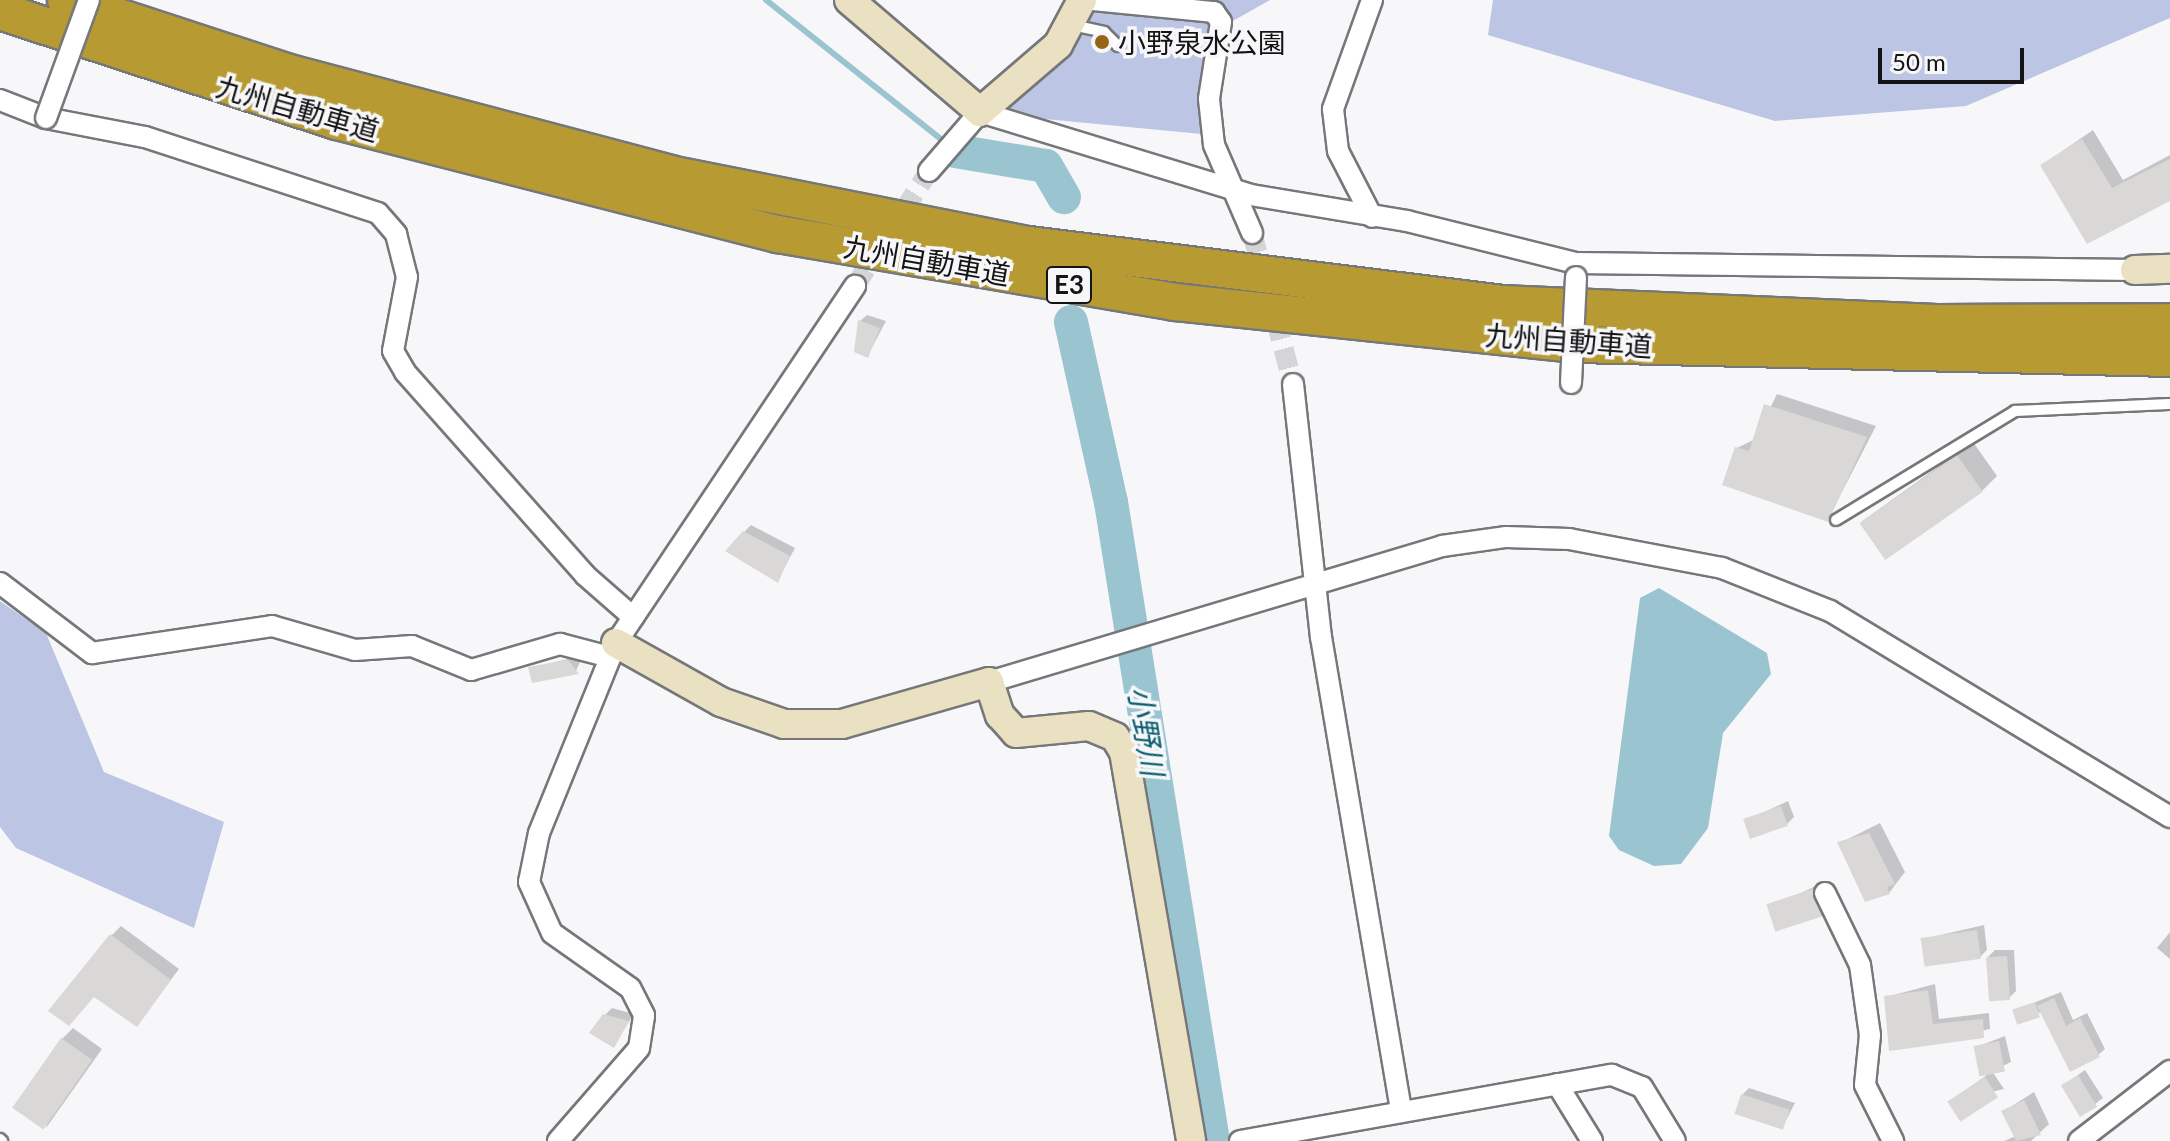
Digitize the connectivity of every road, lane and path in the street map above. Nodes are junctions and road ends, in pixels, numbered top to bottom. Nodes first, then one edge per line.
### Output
1 (66, 0) edge
2 (89, 0) edge
3 (849, 0) edge
4 (1093, 0) edge
5 (1372, 0) edge
6 (0, 11) edge
7 (1077, 12) edge
8 (1118, 46) dead end
9 (0, 100) edge
10 (46, 118) junction
11 (973, 120) junction
12 (929, 171) tunnel mouth
13 (1229, 188) junction
14 (1372, 217) junction
15 (1252, 233) tunnel mouth
16 (2170, 269) edge
17 (1576, 270) junction
18 (2135, 270) joint
19 (855, 286) tunnel mouth
20 (2170, 322) edge
21 (2170, 358) edge
22 (1571, 383) dead end
23 (1293, 384) tunnel mouth
24 (2170, 404) edge
25 (1836, 520) dead end
26 (1314, 582) junction
27 (0, 583) edge
28 (633, 617) junction
29 (613, 650) junction
30 (989, 682) junction
31 (2170, 817) edge
32 (1825, 893) dead end
33 (2170, 1071) edge
34 (1557, 1084) junction
35 (1401, 1111) junction
36 (558, 1141) edge
37 (1191, 1141) edge
38 (1240, 1141) edge
39 (1592, 1141) edge
40 (1675, 1141) edge
41 (1893, 1141) edge
42 (2079, 1141) edge

1 - 20 highway, 九州自動車道 / E3
2 - 10 street, bridge
3 - 11 street
4 - 13 street
5 - 14 street
6 - 21 highway, 九州自動車道 / E3
7 - 8 lane
7 - 11 street
9 - 10 street
10 - 28 street
11 - 12 street
11 - 13 street
13 - 14 street
13 - 15 street
14 - 17 street
16 - 18 street
17 - 18 street
17 - 22 street, bridge
19 - 28 street
23 - 26 street
24 - 25 lane
26 - 30 street
26 - 31 street
26 - 35 street
27 - 29 street
28 - 29 street
29 - 30 street
29 - 36 street
30 - 37 street
32 - 41 street
33 - 42 street
34 - 35 street
34 - 39 street
34 - 40 street
35 - 38 street

